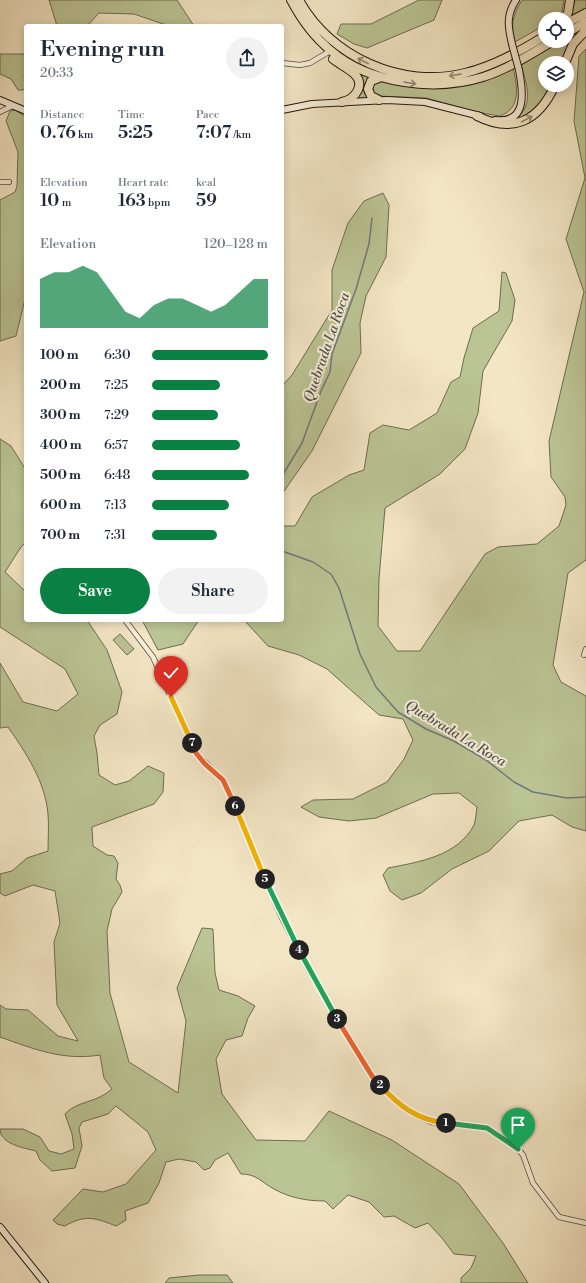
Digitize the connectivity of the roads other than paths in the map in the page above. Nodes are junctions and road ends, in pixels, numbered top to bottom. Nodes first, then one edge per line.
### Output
1 (291, 0) edge
2 (299, 0) edge
3 (516, 0) edge
4 (570, 0) edge
5 (568, 12) edge
6 (586, 13) edge
7 (574, 19) edge
8 (586, 22) edge
9 (574, 29) edge
10 (586, 30) edge
11 (538, 35) edge
12 (538, 40) edge
13 (540, 48) edge
14 (328, 52) junction
15 (568, 56) edge
16 (284, 63) edge
17 (493, 64) junction
18 (382, 77) junction
19 (551, 92) edge
20 (0, 100) edge
21 (379, 100) junction
22 (342, 102) junction
23 (13, 106) junction
24 (284, 110) edge
25 (24, 111) edge
26 (0, 112) edge
27 (477, 116) junction
28 (0, 182) edge
29 (9, 182) dead end
30 (127, 622) edge
31 (586, 649) edge
32 (584, 655) dead end
33 (586, 1223) edge
34 (0, 1227) edge
35 (45, 1283) edge

1 - 14 highway
17 -> 2 highway
3 - 27 main road, bridge
4 - 5 highway
6 - 7 highway
8 - 9 highway
10 - 15 highway
11 - 17 highway
12 - 17 highway
18 -> 13 highway
14 - 16 street
14 - 18 highway
14 - 22 highway
18 - 21 highway
27 -> 19 highway
20 - 23 main road
21 - 22 main road
21 - 27 main road
22 - 24 main road
23 - 25 main road
23 - 26 street
28 - 29 street
30 - 33 street
31 - 32 street
34 - 35 main road

